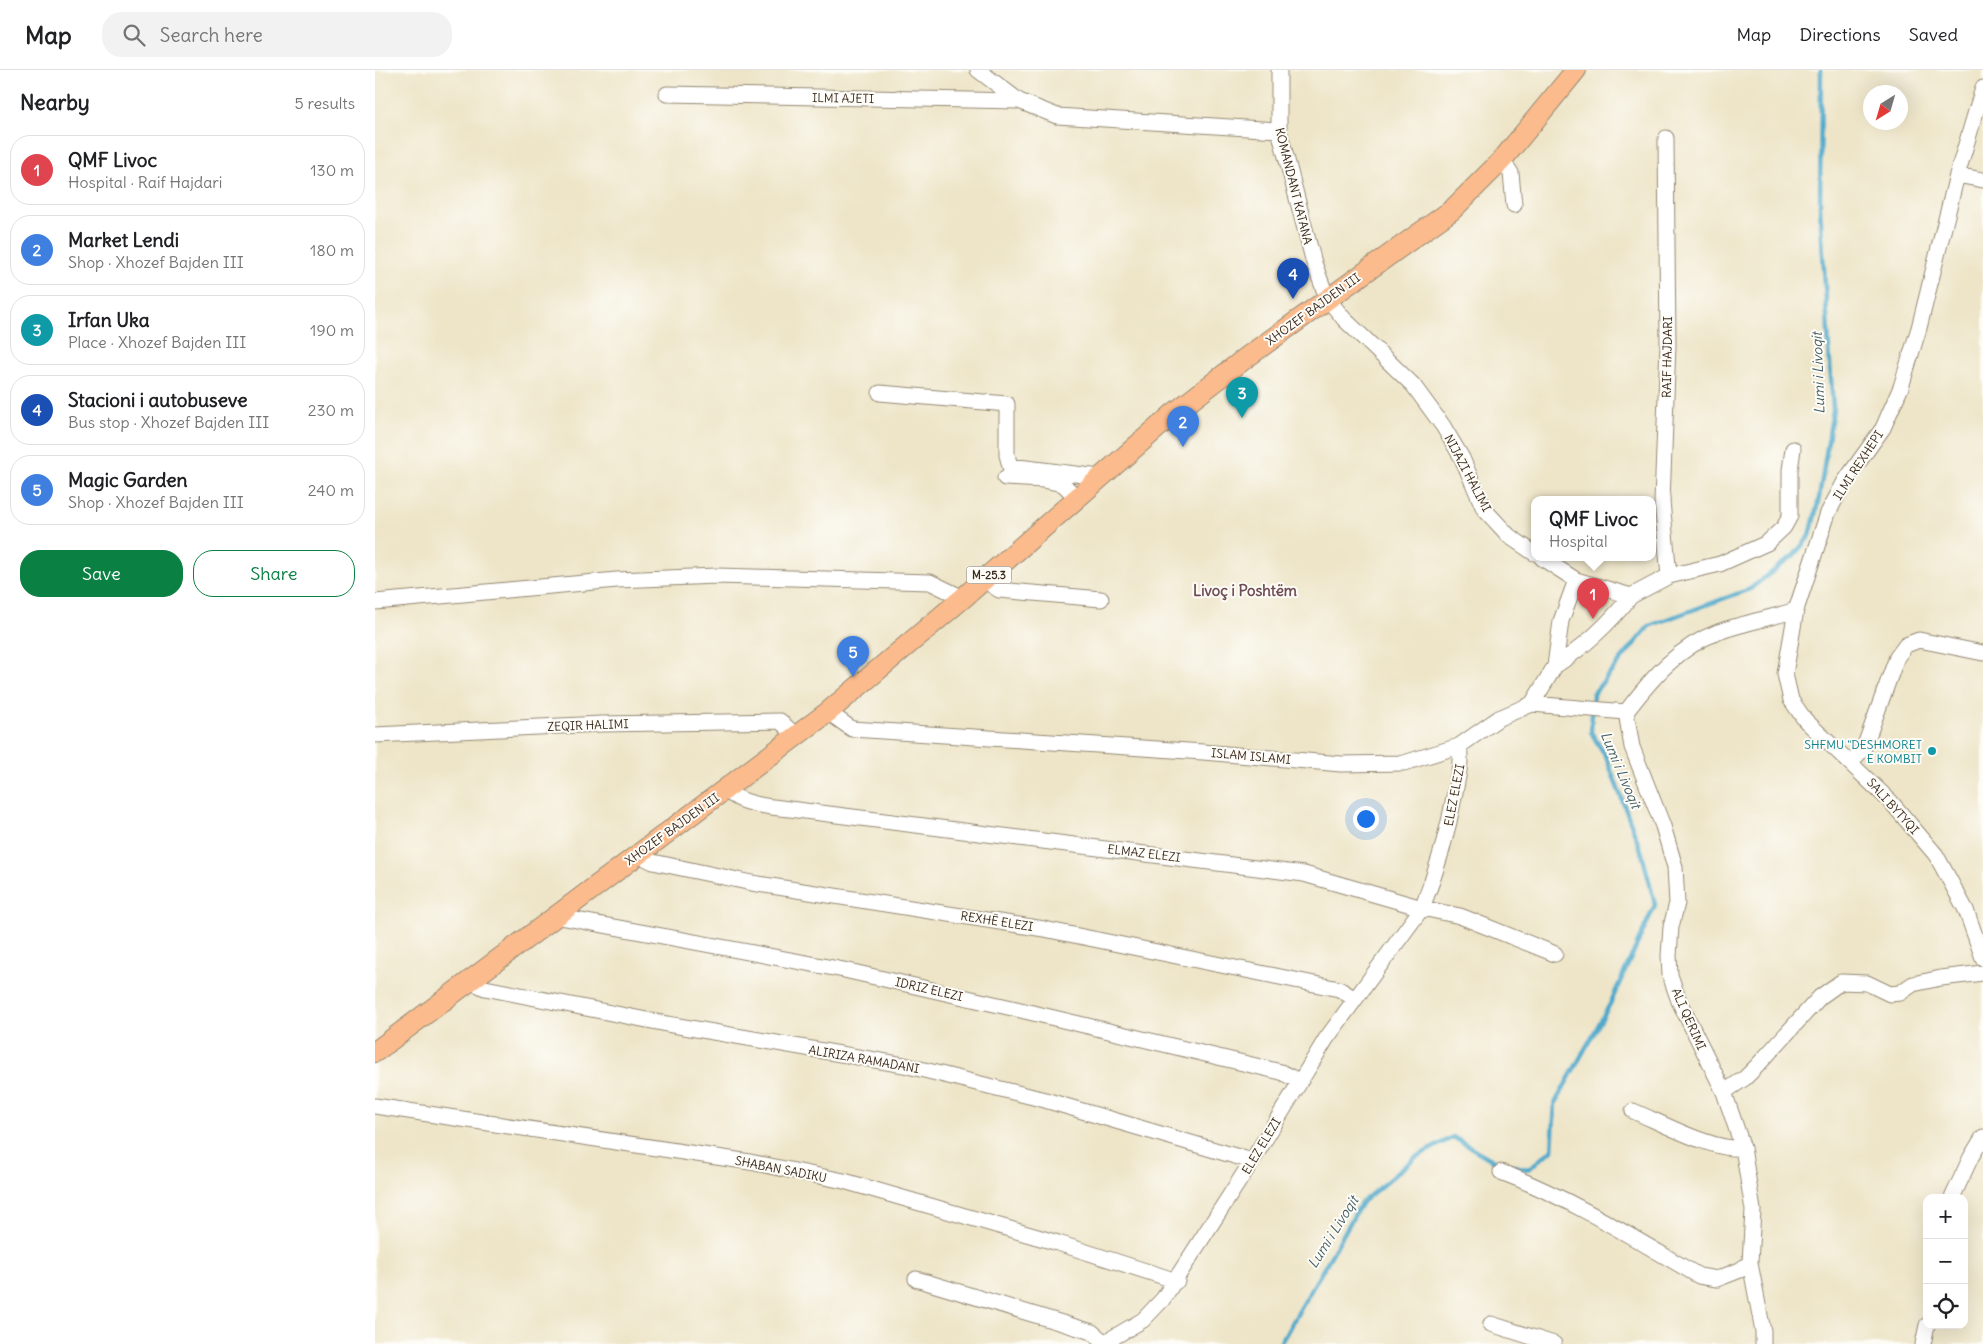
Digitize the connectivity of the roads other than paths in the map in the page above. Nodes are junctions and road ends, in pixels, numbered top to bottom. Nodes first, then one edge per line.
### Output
1 (978, 70) edge
2 (1279, 70) edge
3 (1576, 70) edge
4 (1983, 88) edge
5 (667, 94) dead end
6 (1019, 101) junction
7 (1279, 130) junction
8 (1666, 138) dead end
9 (1502, 160) junction
10 (1957, 175) junction
11 (1983, 180) edge
12 (1514, 205) dead end
13 (1327, 298) junction
14 (879, 392) dead end
15 (1793, 449) dead end
16 (1100, 477) junction
17 (1005, 478) dead end
18 (1077, 498) junction
19 (1531, 551) edge
20 (1547, 561) edge
21 (1669, 576) junction
22 (984, 580) junction
23 (1576, 580) junction
24 (1631, 596) junction
25 (963, 598) junction
26 (1101, 599) dead end
27 (375, 602) edge
28 (1796, 610) junction
29 (1983, 653) edge
30 (1555, 666) junction
31 (1532, 704) junction
32 (1620, 711) junction
33 (829, 712) junction
34 (375, 735) edge
35 (796, 736) junction
36 (1459, 746) junction
37 (1851, 762) junction
38 (726, 790) junction
39 (637, 854) junction
40 (1422, 908) junction
41 (555, 916) junction
42 (1555, 954) dead end
43 (1983, 958) edge
44 (1983, 973) edge
45 (470, 981) junction
46 (1355, 999) junction
47 (375, 1052) edge
48 (1299, 1081) junction
49 (1725, 1092) junction
50 (375, 1106) edge
51 (1633, 1111) dead end
52 (1983, 1137) edge
53 (1743, 1148) junction
54 (1252, 1161) junction
55 (1501, 1172) dead end
56 (1954, 1194) edge
57 (1750, 1263) junction
58 (916, 1279) dead end
59 (1177, 1281) junction
60 (1491, 1324) dead end
61 (1926, 1329) edge
62 (1103, 1343) edge
63 (1554, 1344) edge
64 (1763, 1344) edge
65 (1923, 1344) edge

1 - 6 street, ILMI AJETI
2 - 7 street, KOMANDANT KATANA
3 - 9 main road, XHOZEF BAJDEN III / M-25.3
4 - 10 street, ILMI REXHEPI
5 - 6 street, ILMI AJETI
6 - 7 street, ILMI AJETI
7 - 13 street, KOMANDANT KATANA
8 - 21 street, RAIF HAJDARI
9 - 12 street
9 - 13 main road, XHOZEF BAJDEN III / M-25.3
10 - 11 street
10 - 28 street, ILMI REXHEPI
13 - 16 main road, XHOZEF BAJDEN III / M-25.3
13 - 19 street, NIJAZI HALIMI
14 - 16 street
15 - 21 street
16 - 18 main road, XHOZEF BAJDEN III / M-25.3
17 - 18 street
18 - 22 main road, XHOZEF BAJDEN III / M-25.3
20 - 23 street
21 - 24 street
22 - 25 main road, XHOZEF BAJDEN III / M-25.3
22 - 26 street
23 - 24 street
23 - 30 street
24 - 30 street
25 - 27 street
25 - 33 main road, XHOZEF BAJDEN III / M-25.3
28 - 32 street
28 - 37 street, SALI BYTYQI
29 - 37 street
30 - 31 street
31 - 32 street
31 - 36 street, ISLAM ISLAMI
32 - 49 street, ALI QERIMI
33 - 35 main road, XHOZEF BAJDEN III / M-25.3
33 - 36 street, ISLAM ISLAMI
34 - 35 street, ZEQIR HALIMI
35 - 38 main road, XHOZEF BAJDEN III / M-25.3
36 - 40 street, ELEZ ELEZI
37 - 43 street, SALI BYTYQI
38 - 39 main road, XHOZEF BAJDEN III / M-25.3
38 - 40 street, ELMAZ ELEZI
39 - 41 main road, XHOZEF BAJDEN III / M-25.3
39 - 46 street, REXHË ELEZI
40 - 42 street, ELMAZ ELEZI
40 - 46 street, ELEZ ELEZI
41 - 45 main road, XHOZEF BAJDEN III / M-25.3
41 - 48 street, IDRIZ ELEZI
44 - 49 street
45 - 47 main road, XHOZEF BAJDEN III / M-25.3
45 - 54 street, ALIRIZA RAMADANI
46 - 48 street, ELEZ ELEZI
48 - 54 street, ELEZ ELEZI
49 - 53 street, ALI QERIMI
50 - 59 street, SHABAN SADIKU
51 - 53 street
52 - 56 street
53 - 57 street, ALI QERIMI
54 - 59 street, ELEZ ELEZI
55 - 57 street
57 - 64 street, ALI QERIMI
58 - 62 street, ELEZ ELEZI
59 - 62 street, ELEZ ELEZI
60 - 63 street
61 - 65 street

